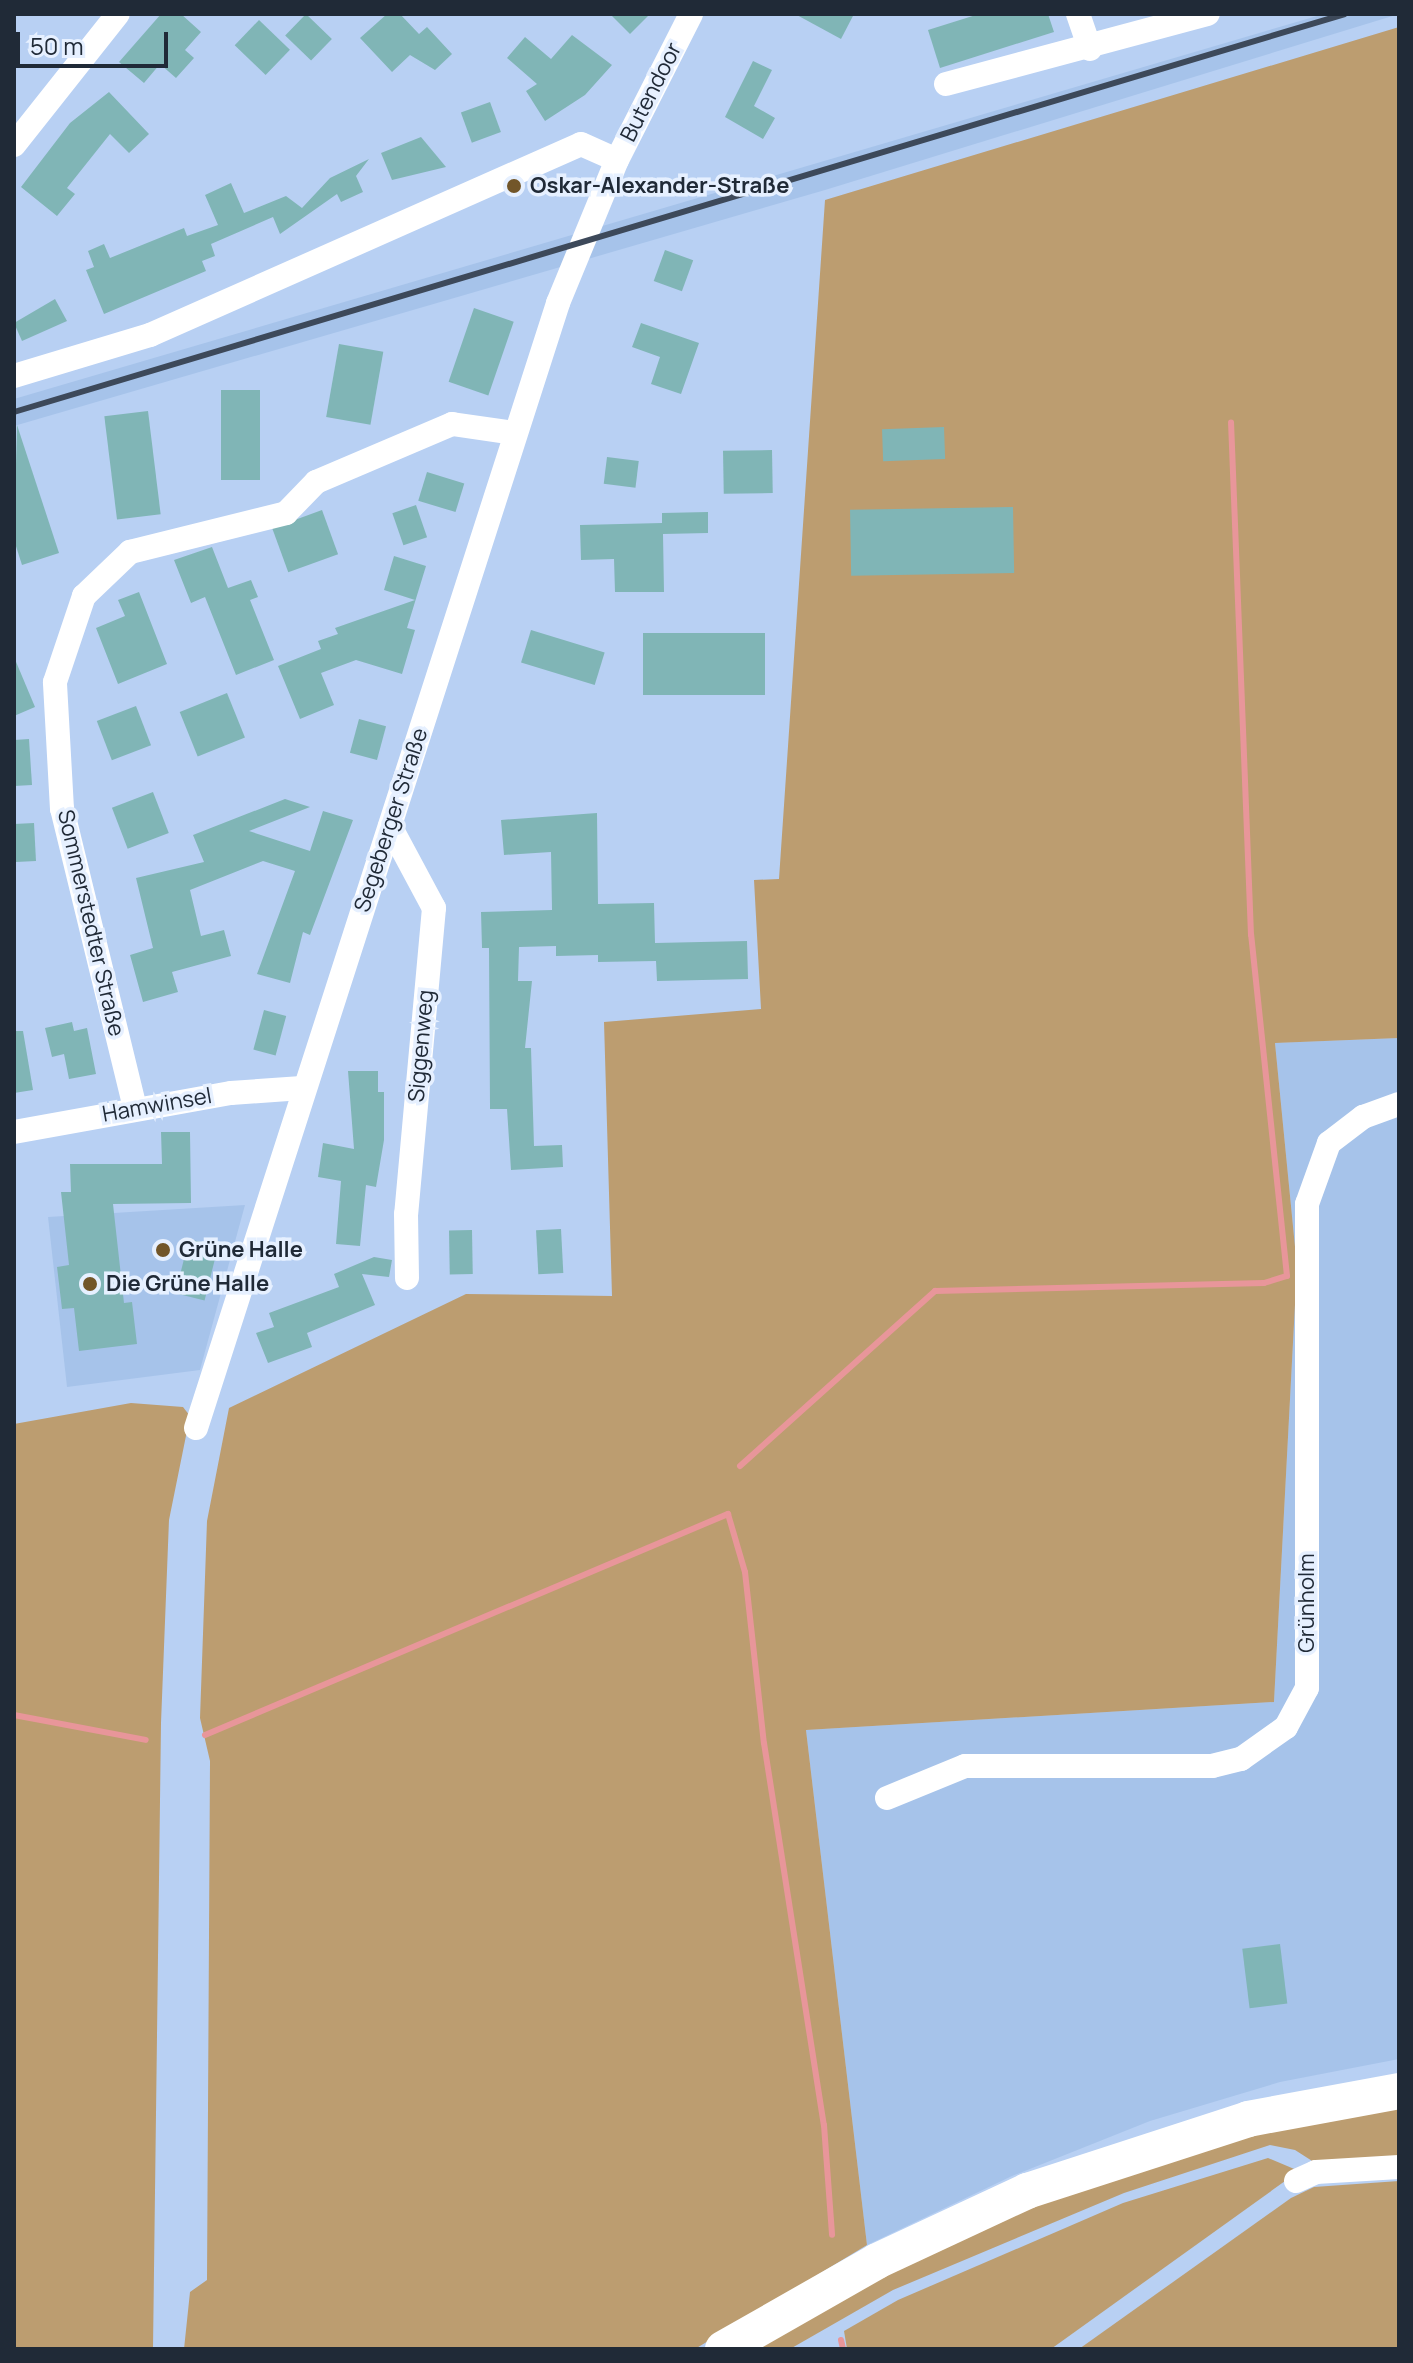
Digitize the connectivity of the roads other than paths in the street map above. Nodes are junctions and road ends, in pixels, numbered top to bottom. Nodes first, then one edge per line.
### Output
1 (118, 14) edge
2 (691, 14) edge
3 (1078, 14) edge
4 (1208, 14) edge
5 (1090, 49) junction
6 (946, 84) dead end
7 (14, 145) edge
8 (617, 160) junction
9 (594, 215) joint
10 (14, 376) edge
11 (514, 433) junction
12 (390, 826) junction
13 (302, 1088) junction
14 (1399, 1104) edge
15 (135, 1108) junction
16 (14, 1132) edge
17 (407, 1278) dead end
18 (196, 1428) dead end
19 (887, 1798) dead end
20 (1399, 2091) edge
21 (1399, 2167) edge
22 (1296, 2181) dead end
23 (723, 2349) edge

1 - 7 street
2 - 8 street, Butendoor
3 - 5 street
4 - 5 street
5 - 6 street
8 - 9 street, Butendoor
8 - 10 street
9 - 11 street, Segeberger Straße
11 - 12 street, Segeberger Straße
11 - 15 street, Sommerstedter Straße
12 - 13 street, Segeberger Straße
12 - 17 street, Siggenweg
13 - 15 street, Hamwinsel
13 - 18 street, Segeberger Straße
14 - 19 street, Grünholm
15 - 16 street, Hamwinsel
20 - 23 main road
21 - 22 street

